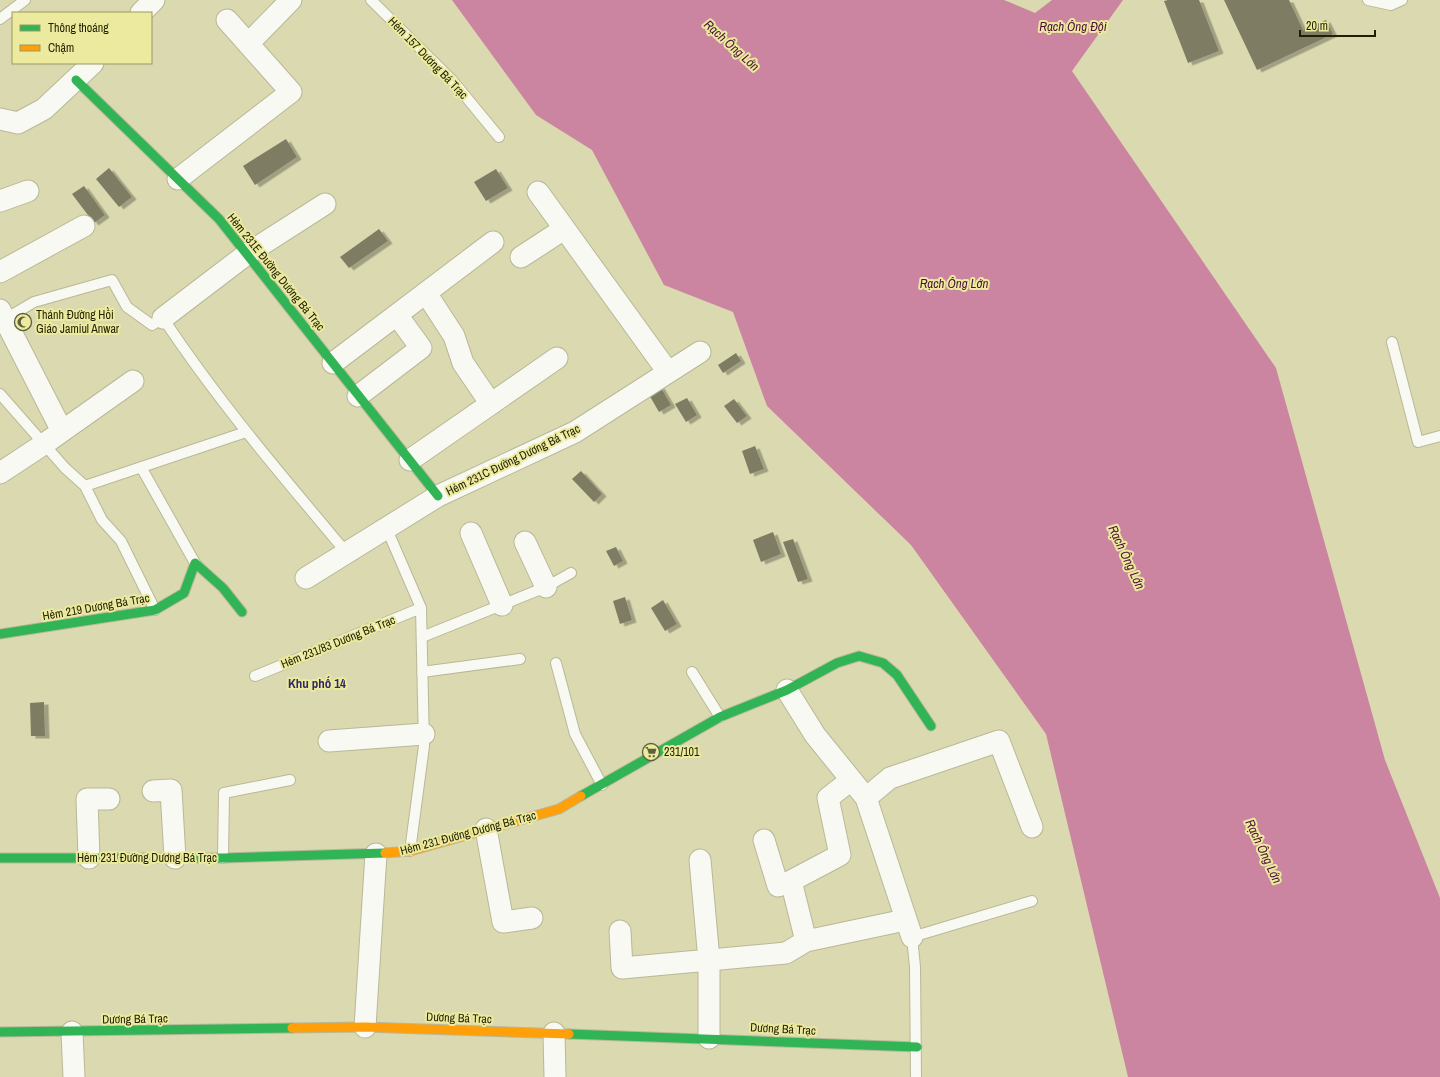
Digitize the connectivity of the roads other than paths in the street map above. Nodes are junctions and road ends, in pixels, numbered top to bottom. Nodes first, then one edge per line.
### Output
1 (25, 0) edge
2 (154, 0) edge
3 (291, 0) edge
4 (372, 0) edge
5 (1368, 0) edge
6 (1402, 0) edge
7 (143, 12) edge
8 (0, 19) edge
9 (227, 20) dead end
10 (248, 44) junction
11 (91, 64) edge
12 (76, 80) junction
13 (0, 119) edge
14 (499, 136) dead end
15 (178, 179) junction
16 (28, 191) dead end
17 (538, 192) dead end
18 (0, 201) edge
19 (325, 204) dead end
20 (84, 226) dead end
21 (564, 229) junction
22 (493, 242) dead end
23 (247, 254) junction
24 (521, 257) dead end
25 (0, 272) edge
26 (426, 293) junction
27 (398, 315) junction
28 (2, 317) edge
29 (163, 318) junction
30 (1392, 342) dead end
31 (700, 352) dead end
32 (557, 358) dead end
33 (333, 363) junction
34 (668, 372) junction
35 (133, 381) dead end
36 (0, 394) edge
37 (358, 396) junction
38 (490, 404) junction
39 (62, 431) junction
40 (246, 432) junction
41 (1440, 436) edge
42 (44, 444) junction
43 (410, 460) junction
44 (141, 467) junction
45 (0, 473) edge
46 (85, 486) junction
47 (438, 496) junction
48 (386, 527) junction
49 (471, 533) dead end
50 (525, 542) dead end
51 (346, 552) junction
52 (195, 562) junction
53 (571, 573) dead end
54 (306, 578) dead end
55 (546, 587) junction
56 (502, 605) junction
57 (421, 608) junction
58 (155, 610) junction
59 (242, 612) dead end
60 (0, 634) edge
61 (422, 637) junction
62 (520, 659) dead end
63 (556, 663) dead end
64 (422, 672) junction
65 (692, 672) dead end
66 (255, 676) dead end
67 (786, 690) junction
68 (720, 717) junction
69 (932, 726) dead end
70 (424, 734) junction
71 (329, 741) dead end
72 (290, 780) dead end
73 (851, 780) junction
74 (602, 785) junction
75 (152, 791) dead end
76 (866, 798) junction
77 (109, 799) dead end
78 (1032, 827) dead end
79 (486, 829) junction
80 (764, 840) dead end
81 (410, 850) junction
82 (376, 854) junction
83 (0, 858) edge
84 (89, 858) junction
85 (175, 858) junction
86 (223, 858) junction
87 (700, 860) dead end
88 (791, 881) junction
89 (1032, 901) dead end
90 (532, 918) dead end
91 (908, 928) junction
92 (620, 931) dead end
93 (806, 940) junction
94 (709, 960) junction
95 (365, 1028) junction
96 (0, 1032) edge
97 (72, 1032) junction
98 (554, 1033) junction
99 (709, 1038) junction
100 (917, 1047) junction
101 (74, 1077) edge
102 (555, 1077) edge
103 (916, 1077) edge

1 - 8 lane
2 - 7 street
3 - 10 street
4 - 14 lane, Hẻm 157 Dương Bá Trạc
5 - 6 lane
9 - 10 street
10 - 15 street
11 - 12 street
12 - 13 street
12 - 15 street, Hẻm 231E Đường Dương Bá Trạc
15 - 23 street, Hẻm 231E Đường Dương Bá Trạc
16 - 18 street
17 - 21 street
19 - 23 street
20 - 25 street
21 - 24 street
21 - 34 street
22 - 26 street
23 - 29 street
23 - 33 street, Hẻm 231E Đường Dương Bá Trạc
26 - 27 street
26 - 38 street
27 - 33 street
27 - 37 street
28 - 29 lane
28 - 39 street
29 - 40 lane
30 - 41 lane
31 - 34 street, Hẻm 231C Đường Dương Bá Trạc
32 - 38 street
33 - 37 street, Hẻm 231E Đường Dương Bá Trạc
34 - 47 street, Hẻm 231C Đường Dương Bá Trạc
35 - 39 street
36 - 42 lane
37 - 43 street, Hẻm 231E Đường Dương Bá Trạc
38 - 43 street
39 - 42 street
40 - 44 lane
40 - 51 lane
42 - 45 street
42 - 46 lane
43 - 47 street, Hẻm 231E Đường Dương Bá Trạc
44 - 46 lane
44 - 52 lane
46 - 58 lane
47 - 48 street, Hẻm 231C Đường Dương Bá Trạc
48 - 51 street, Hẻm 231C Đường Dương Bá Trạc
48 - 57 lane
49 - 56 street
50 - 55 street
51 - 54 street, Hẻm 231C Đường Dương Bá Trạc
52 - 58 street, Hẻm 219 Dương Bá Trạc
52 - 59 street
53 - 55 lane
55 - 56 lane
56 - 61 lane
57 - 61 lane
57 - 66 lane, Hẻm 231/83 Dương Bá Trạc
58 - 60 street, Hẻm 219 Dương Bá Trạc
61 - 64 lane
62 - 64 lane
63 - 74 lane
64 - 70 lane
65 - 68 lane
67 - 68 street, Hẻm 231 Đường Dương Bá Trạc
67 - 69 street, Hẻm 231 Đường Dương Bá Trạc
67 - 73 street
68 - 74 street, Hẻm 231 Đường Dương Bá Trạc
70 - 71 street
70 - 81 lane
72 - 86 lane
73 - 76 street
73 - 88 street
74 - 79 street, Hẻm 231 Đường Dương Bá Trạc
75 - 85 street
76 - 78 street
76 - 91 street
77 - 84 street
79 - 81 street, Hẻm 231 Đường Dương Bá Trạc
79 - 90 street
80 - 88 street
81 - 82 street, Hẻm 231 Đường Dương Bá Trạc
82 - 86 street, Hẻm 231 Đường Dương Bá Trạc
82 - 95 street
83 - 84 street, Hẻm 231 Đường Dương Bá Trạc
84 - 85 street, Hẻm 231 Đường Dương Bá Trạc
85 - 86 street, Hẻm 231 Đường Dương Bá Trạc
87 - 94 street
88 - 93 street
89 - 91 lane
91 - 93 street
91 - 100 lane
92 - 94 street
93 - 94 street
94 - 99 street
95 - 97 street, Dương Bá Trạc
95 - 98 street, Dương Bá Trạc
96 - 97 street, Dương Bá Trạc
97 - 101 street
98 - 99 street, Dương Bá Trạc
98 - 102 street
99 - 100 street, Dương Bá Trạc
100 - 103 lane

